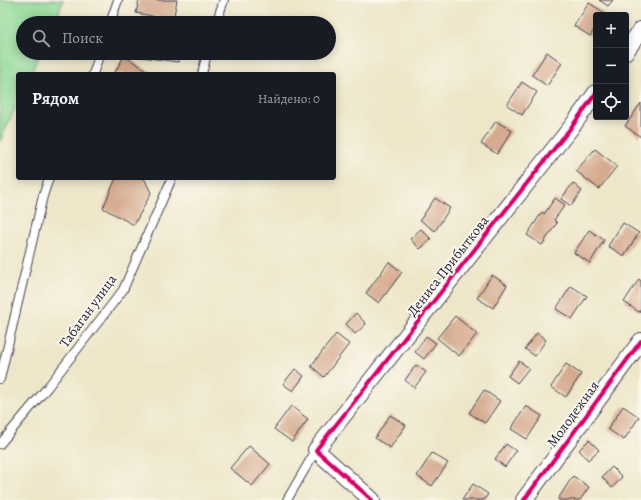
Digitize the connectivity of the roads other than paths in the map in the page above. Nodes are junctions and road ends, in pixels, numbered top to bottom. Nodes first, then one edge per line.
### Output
1 (118, 0) edge
2 (224, 0) edge
3 (112, 16) edge
4 (218, 16) edge
5 (641, 30) edge
6 (628, 48) edge
7 (98, 60) edge
8 (205, 60) edge
9 (94, 72) edge
10 (202, 72) edge
11 (593, 97) edge
12 (48, 180) edge
13 (171, 180) edge
14 (641, 341) edge
15 (0, 378) edge
16 (0, 444) edge
17 (316, 450) junction
18 (287, 500) edge
19 (372, 500) edge
20 (524, 500) edge

1 - 3 lane
2 - 4 lane
5 - 6 street
7 - 9 lane
8 - 10 lane
11 - 17 street, Дениса Прибыткова
12 - 15 lane
13 - 16 lane, Табаган улица
14 - 20 street, Молодежная
17 - 18 lane
17 - 19 street

